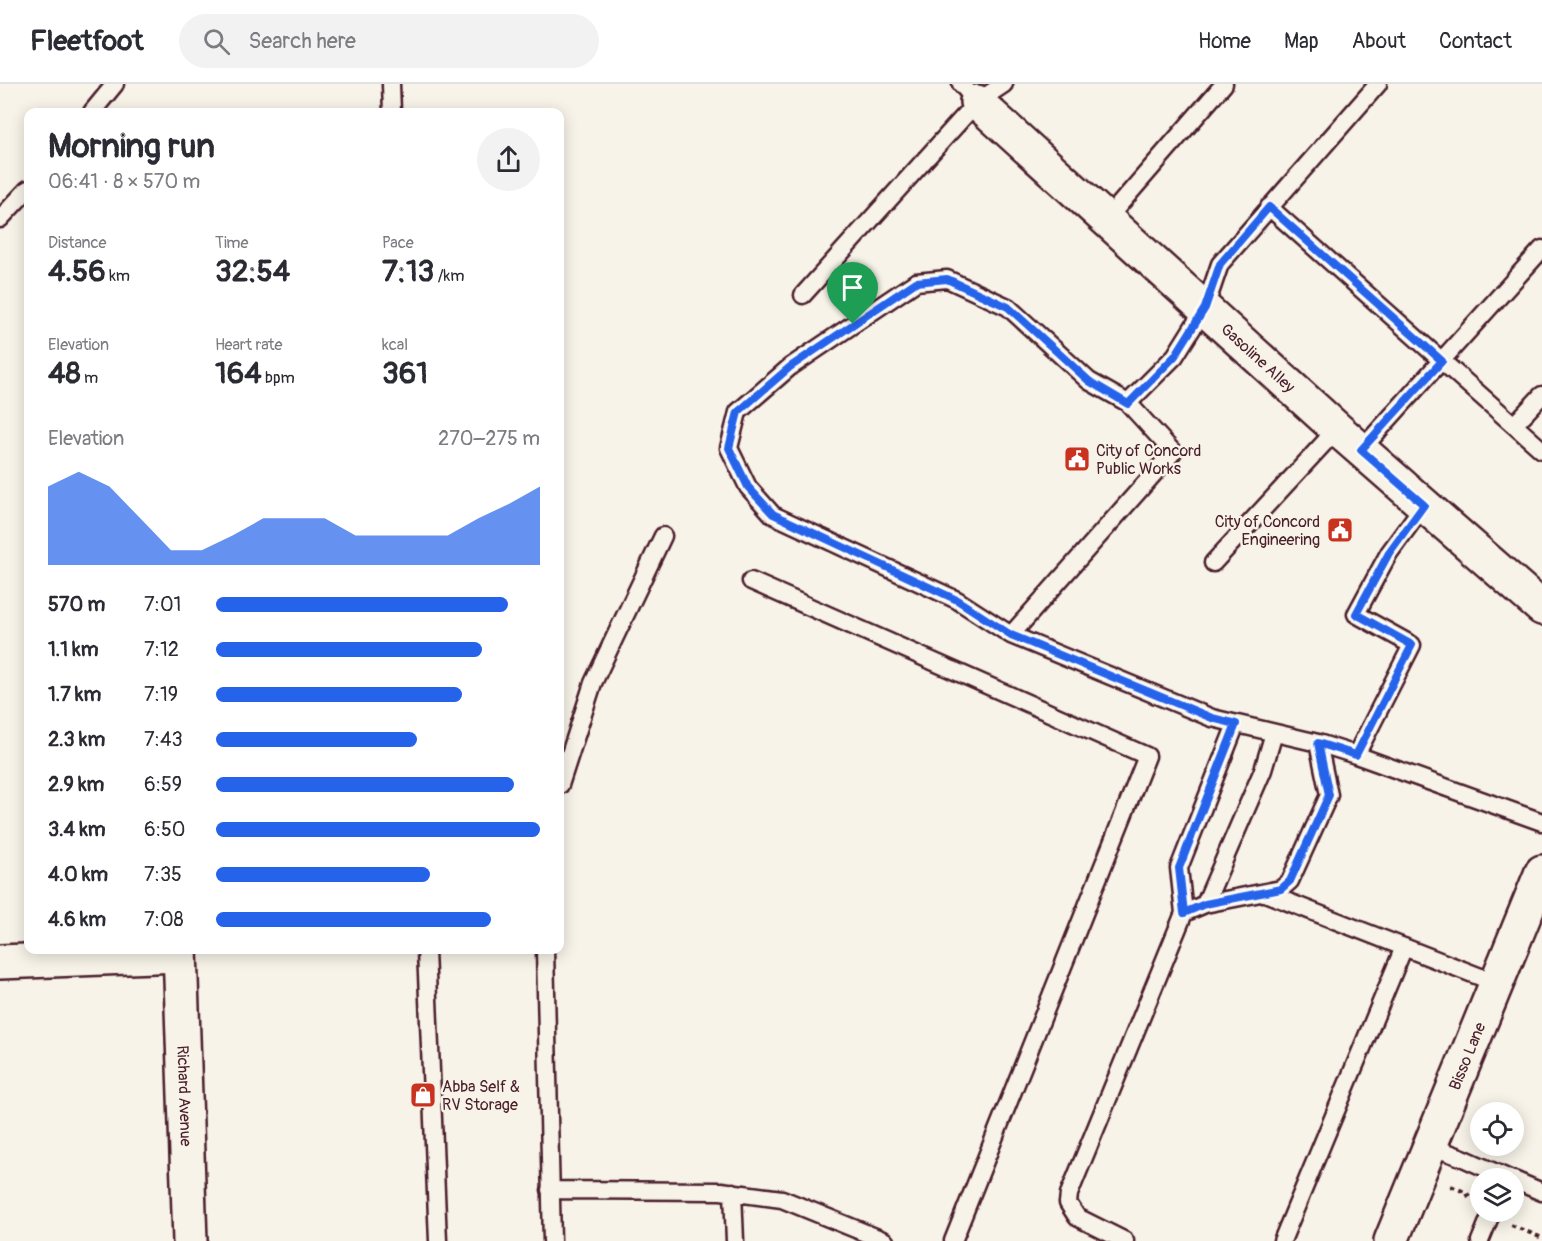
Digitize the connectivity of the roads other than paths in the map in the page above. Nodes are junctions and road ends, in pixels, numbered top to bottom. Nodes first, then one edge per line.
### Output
1 (115, 84) edge
2 (391, 84) edge
3 (1224, 84) edge
4 (1378, 84) edge
5 (981, 90) edge
6 (96, 108) edge
7 (392, 108) edge
8 (24, 193) edge
9 (1269, 207) junction
10 (0, 219) edge
11 (1106, 220) junction
12 (1542, 249) edge
13 (803, 294) dead end
14 (1205, 308) junction
15 (1442, 361) junction
16 (1542, 395) edge
17 (1128, 404) junction
18 (1514, 425) junction
19 (1349, 440) junction
20 (1542, 450) edge
21 (1424, 505) junction
22 (663, 536) dead end
23 (1214, 563) dead end
24 (751, 581) dead end
25 (1542, 608) edge
26 (1011, 635) junction
27 (1236, 724) junction
28 (1274, 733) junction
29 (1318, 743) junction
30 (1356, 755) junction
31 (564, 773) edge
32 (1542, 822) edge
33 (1542, 872) edge
34 (1265, 893) junction
35 (1205, 904) junction
36 (1184, 913) junction
37 (1404, 947) junction
38 (144, 954) edge
39 (180, 954) edge
40 (426, 954) edge
41 (545, 954) edge
42 (0, 962) edge
43 (1496, 983) junction
44 (1430, 1146) junction
45 (1484, 1168) edge
46 (1524, 1185) edge
47 (550, 1190) junction
48 (733, 1192) junction
49 (1542, 1192) edge
50 (1483, 1222) edge
51 (190, 1241) edge
52 (438, 1241) edge
53 (552, 1241) edge
54 (735, 1241) edge
55 (885, 1241) edge
56 (953, 1241) edge
57 (1125, 1241) edge
58 (1282, 1241) edge
59 (1391, 1241) edge
60 (1480, 1241) edge

1 - 6 lane
2 - 7 lane
3 - 11 lane
4 - 9 lane
5 - 11 street, Gasoline Alley
5 - 13 lane
8 - 10 lane
9 - 14 lane
9 - 15 lane
11 - 14 street, Gasoline Alley
12 - 15 lane
14 - 17 lane
14 - 19 street, Gasoline Alley
15 - 18 lane
15 - 19 lane
16 - 18 lane
17 - 26 lane
17 - 26 lane
18 - 20 lane
19 - 21 street, Gasoline Alley
19 - 23 lane
21 - 25 street, Gasoline Alley
21 - 30 lane
22 - 31 lane
24 - 56 lane
26 - 27 lane
27 - 28 lane
27 - 36 lane
28 - 29 lane
28 - 35 lane
29 - 30 lane
29 - 34 lane
30 - 32 lane
33 - 43 street, Bisso Lane
34 - 35 lane
34 - 37 lane
35 - 36 lane
36 - 57 lane
37 - 43 lane
37 - 58 lane
38 - 42 street
39 - 51 street, Richard Avenue
40 - 52 lane
41 - 47 lane
43 - 44 street, Bisso Lane
44 - 45 lane
44 - 59 street, Bisso Lane
46 - 49 lane
47 - 48 lane
47 - 53 lane
48 - 54 lane
48 - 55 lane
50 - 60 lane

